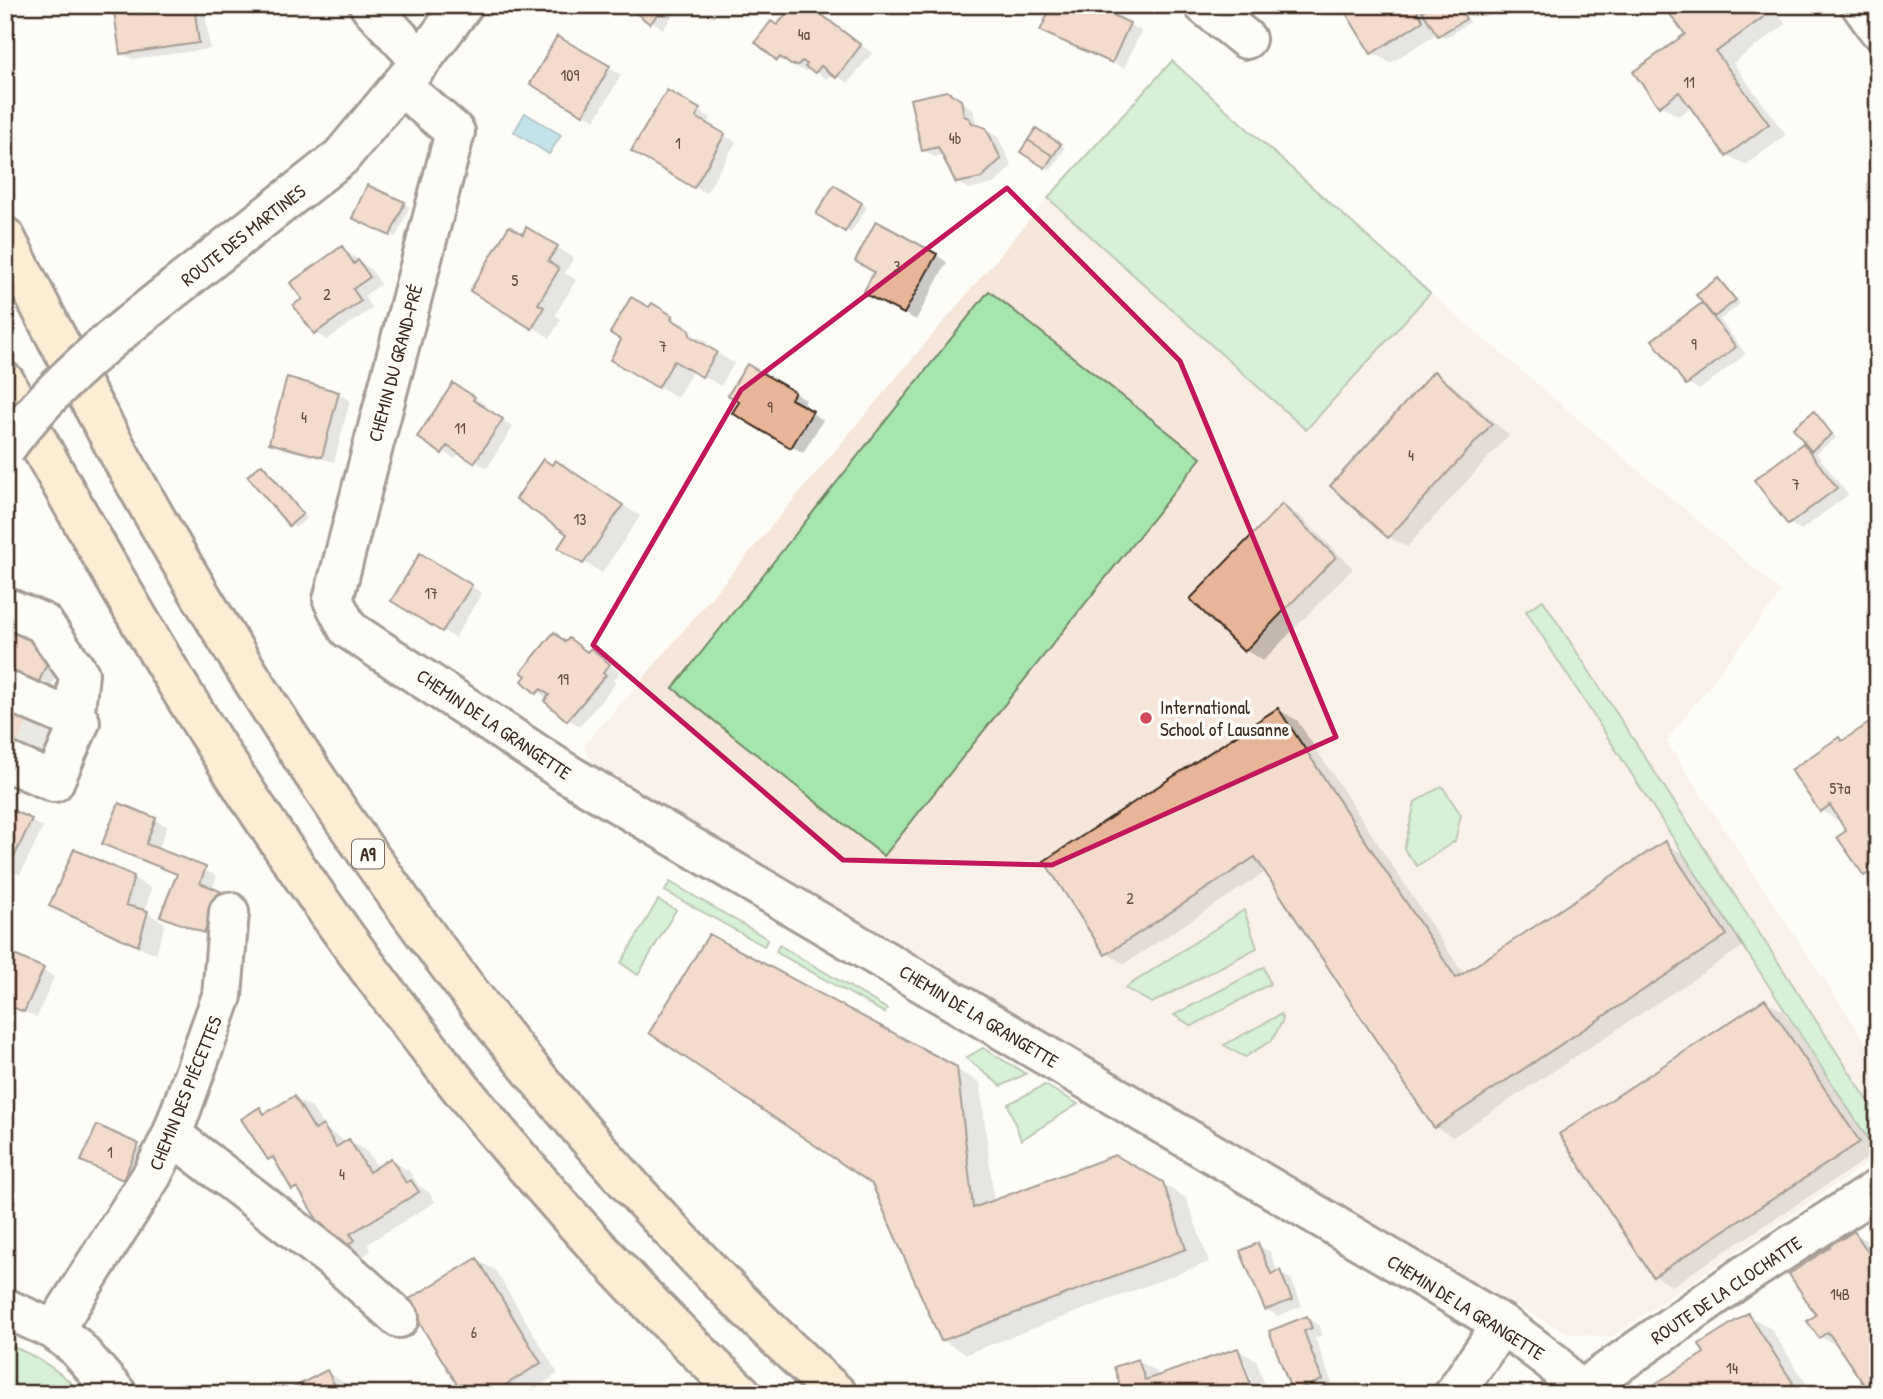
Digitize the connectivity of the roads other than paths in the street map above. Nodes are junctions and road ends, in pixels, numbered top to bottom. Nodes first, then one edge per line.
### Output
1 (369, 5) edge
2 (463, 5) edge
3 (1204, 5) edge
4 (1861, 5) edge
5 (1878, 29) edge
6 (1246, 39) dead end
7 (411, 73) junction
8 (5, 237) edge
9 (5, 382) edge
10 (5, 449) edge
11 (5, 607) edge
12 (375, 646) joint
13 (31, 737) tunnel mouth
14 (229, 912) dead end
15 (172, 1135) junction
16 (1878, 1189) edge
17 (399, 1318) dead end
18 (25, 1320) edge
19 (1502, 1324) junction
20 (1576, 1393) edge
21 (117, 1394) edge
22 (743, 1394) edge
23 (837, 1394) edge
24 (1454, 1394) edge

1 - 7 street
2 - 7 street, ROUTE DES MARTINES
3 - 6 street
4 - 5 street
7 - 10 street, ROUTE DES MARTINES, bridge
7 - 12 street, CHEMIN DU GRAND-PRÉ
8 - 23 highway, A9
9 - 22 highway
11 - 13 street
12 - 19 street, CHEMIN DE LA GRANGETTE
14 - 15 street, CHEMIN DES PIÉCETTES
15 - 17 street
15 - 18 street, CHEMIN DES PIÉCETTES
16 - 20 street, ROUTE DE LA CLOCHATTE
18 - 21 street
19 - 20 street, CHEMIN DE LA GRANGETTE
19 - 24 street

